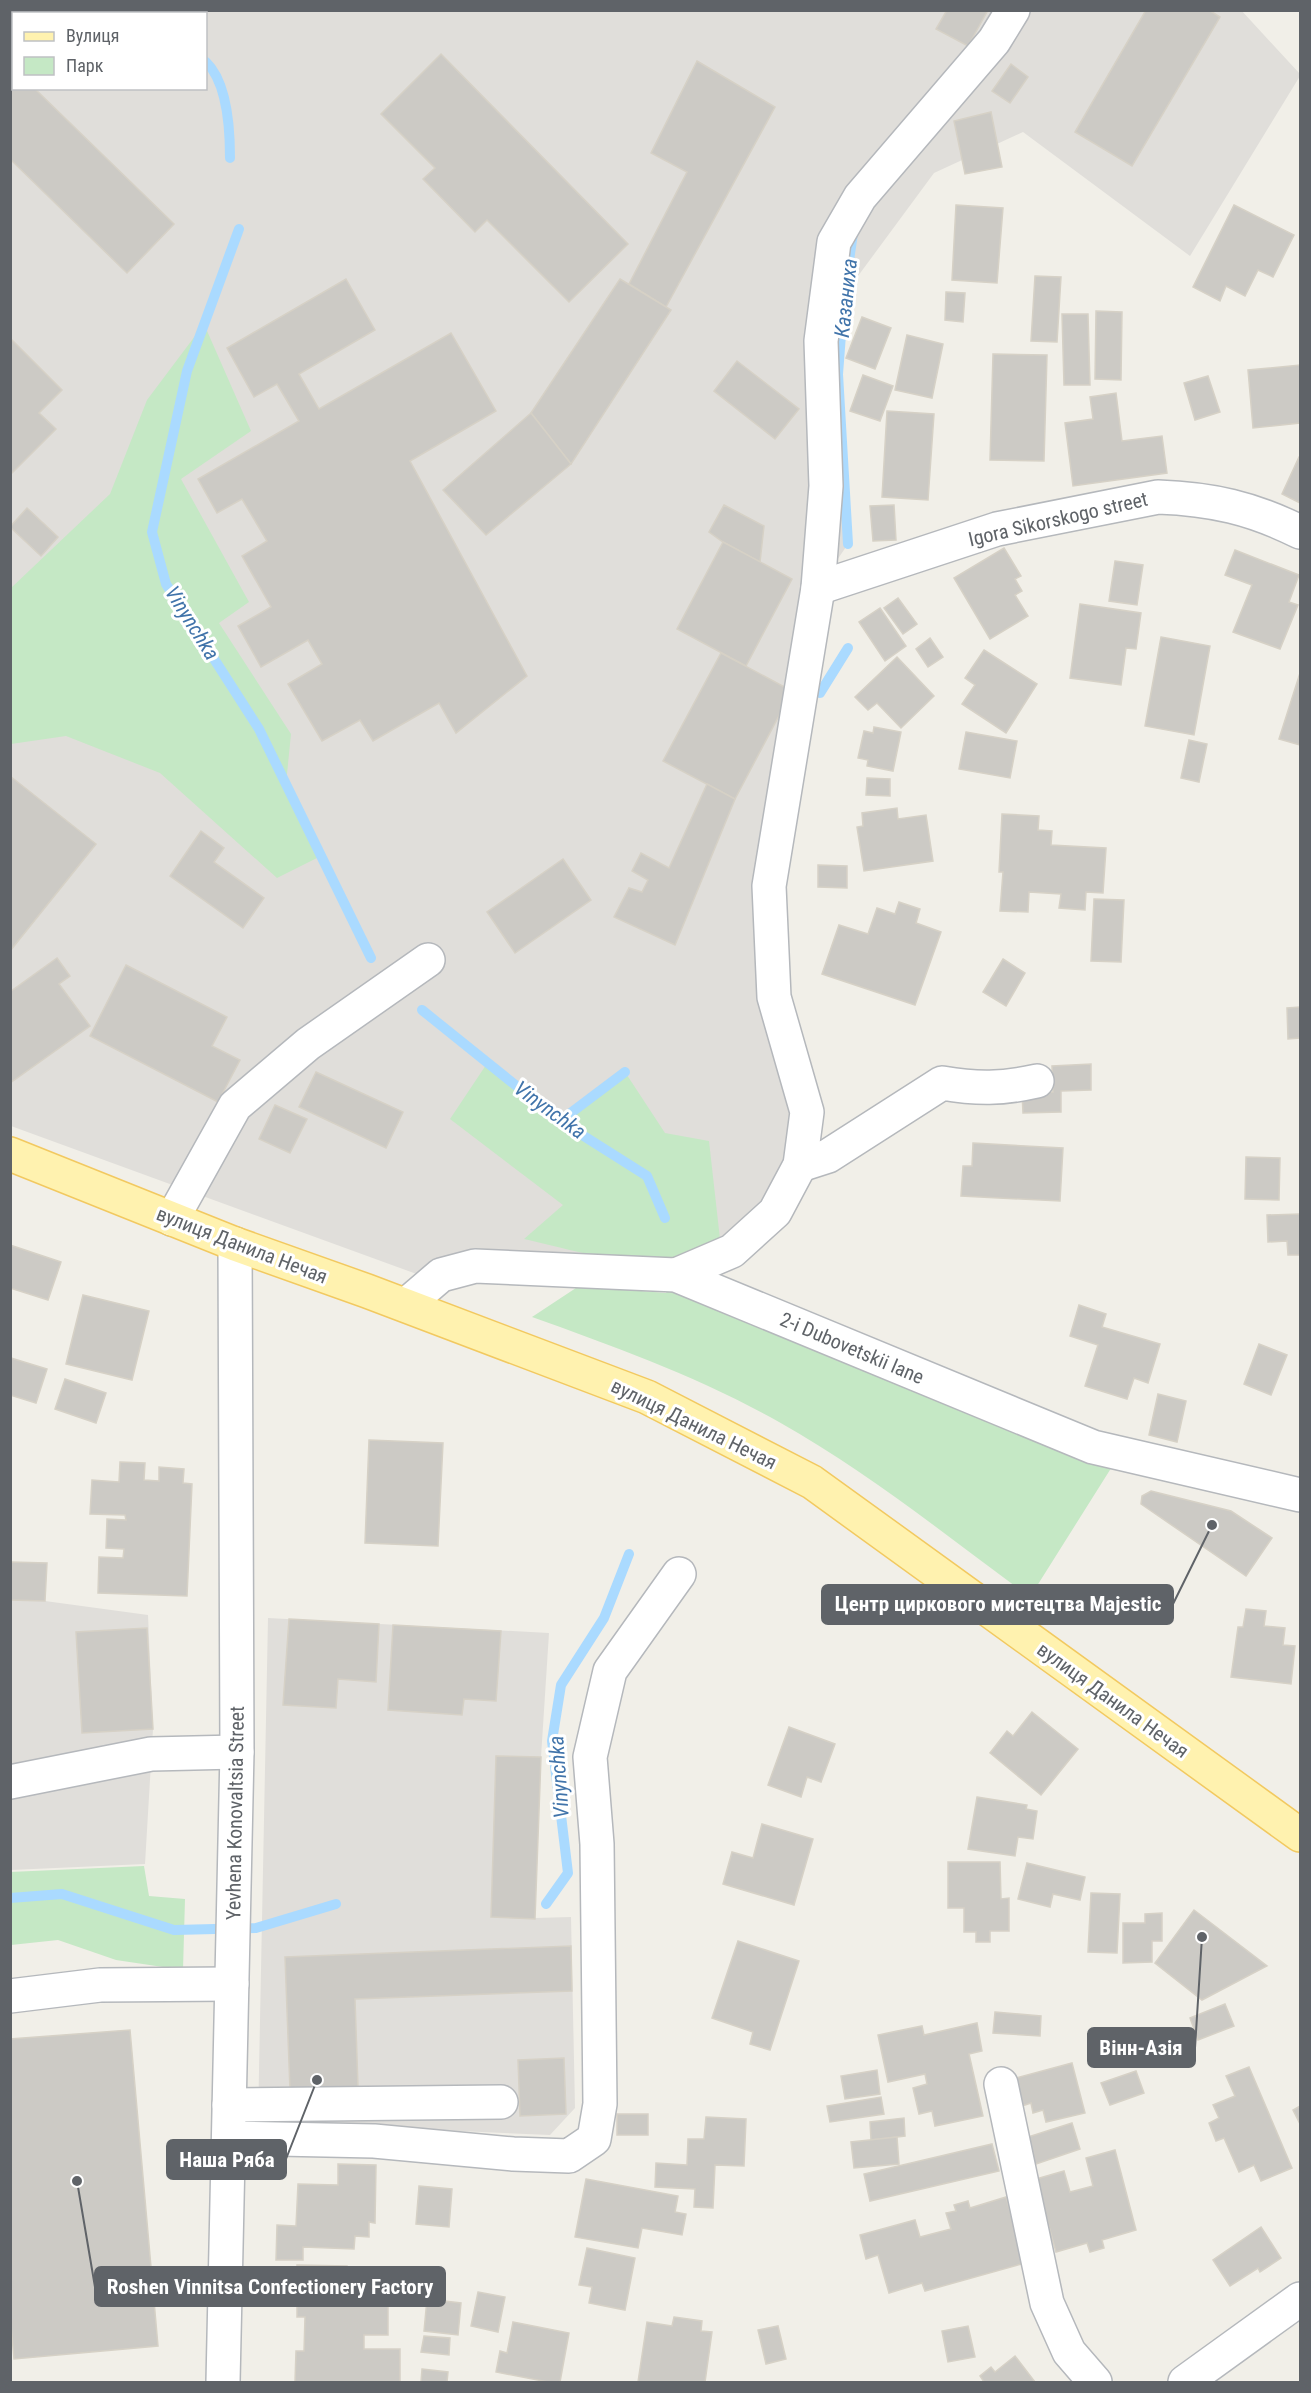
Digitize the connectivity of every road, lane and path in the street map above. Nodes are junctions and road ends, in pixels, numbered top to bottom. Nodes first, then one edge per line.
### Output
1 (1013, 10) edge
2 (1300, 532) edge
3 (818, 588) junction
4 (428, 960) dead end
5 (1037, 1080) dead end
6 (10, 1154) edge
7 (800, 1165) junction
8 (172, 1219) junction
9 (235, 1244) junction
10 (676, 1275) junction
11 (406, 1305) junction
12 (1300, 1495) edge
13 (679, 1574) dead end
14 (237, 1752) junction
15 (10, 1782) edge
16 (1300, 1835) edge
17 (232, 1984) junction
18 (10, 1996) edge
19 (1001, 2084) dead end
20 (501, 2102) dead end
21 (229, 2105) junction
22 (229, 2138) junction
23 (1300, 2299) edge
24 (223, 2382) edge
25 (1095, 2382) edge
26 (1185, 2382) edge

1 - 3 street
2 - 3 street, Igora Sikorskogo street
3 - 7 street
4 - 8 street
5 - 7 street
6 - 8 main road, вулиця Данила Нечая
7 - 10 street
8 - 9 main road, вулиця Данила Нечая
9 - 11 main road, вулиця Данила Нечая
9 - 14 street, Yevhena Konovaltsia Street
10 - 11 street, 2-i Dubovetskii lane
10 - 12 street, 2-i Dubovetskii lane
11 - 16 main road, вулиця Данила Нечая
13 - 22 street
14 - 15 street
14 - 17 street, Yevhena Konovaltsia Street
17 - 18 street
17 - 21 street, Yevhena Konovaltsia Street
19 - 25 street
20 - 21 street
21 - 22 street, Yevhena Konovaltsia Street
22 - 24 street, Yevhena Konovaltsia Street
23 - 26 street

